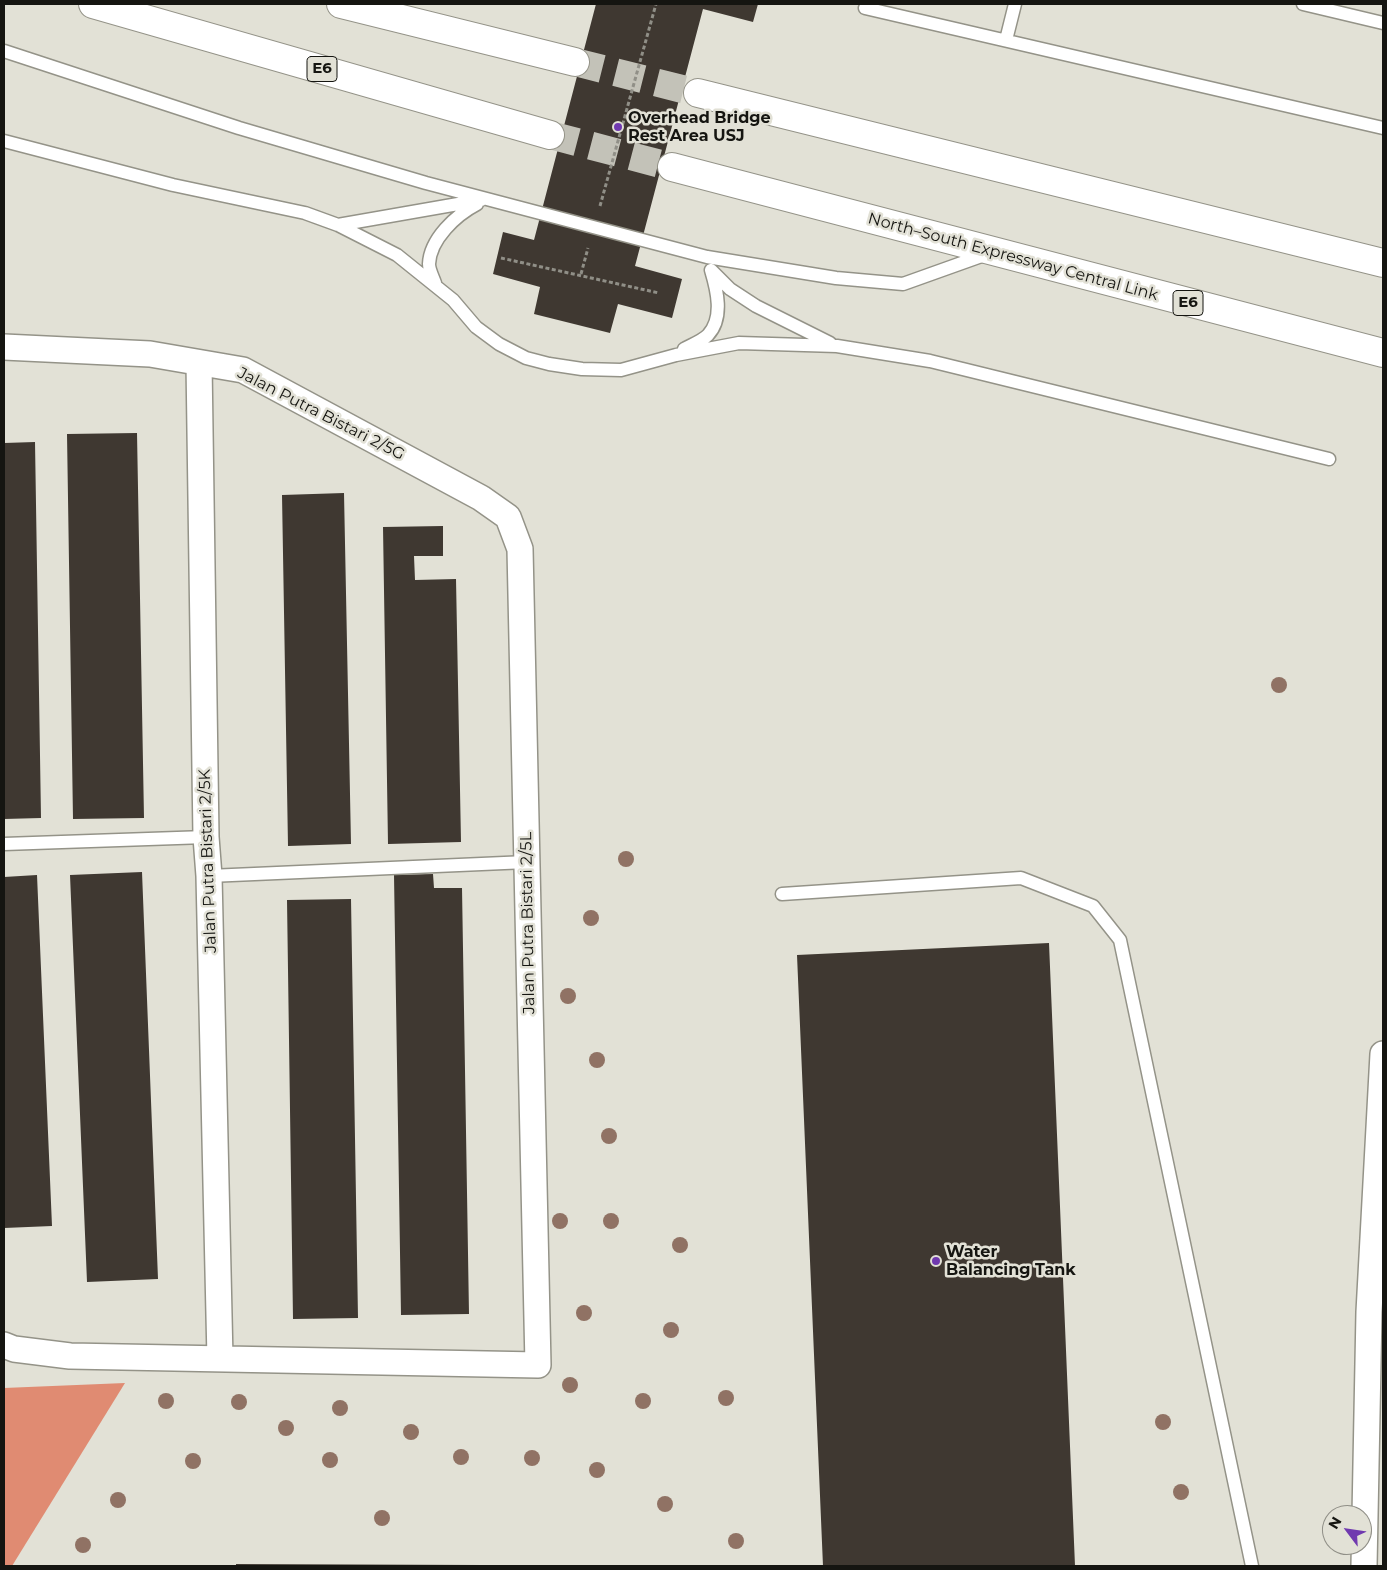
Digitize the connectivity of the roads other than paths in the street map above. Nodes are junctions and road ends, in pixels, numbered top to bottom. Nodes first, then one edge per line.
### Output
1 (93, 4) edge
2 (341, 4) edge
3 (1015, 4) edge
4 (1303, 4) edge
5 (865, 8) dead end
6 (1383, 22) edge
7 (1006, 40) junction
8 (4, 51) edge
9 (575, 62) tunnel mouth
10 (698, 93) tunnel mouth
11 (1383, 128) edge
12 (550, 135) tunnel mouth
13 (4, 141) edge
14 (672, 167) tunnel mouth
15 (486, 199) junction
16 (338, 226) junction
17 (994, 251) junction
18 (707, 256) junction
19 (1383, 262) edge
20 (711, 270) junction
21 (435, 285) junction
22 (837, 346) junction
23 (4, 347) edge
24 (1383, 353) edge
25 (676, 354) junction
26 (199, 362) junction
27 (1328, 459) dead end
28 (481, 498) joint
29 (206, 837) junction
30 (4, 844) edge
31 (527, 862) junction
32 (209, 876) junction
33 (782, 894) dead end
34 (1383, 1054) edge
35 (1376, 1312) edge
36 (4, 1345) edge
37 (220, 1359) junction
38 (1252, 1566) edge
39 (1364, 1566) edge

1 - 12 highway, E6
2 - 9 highway
3 - 7 lane
4 - 6 lane
5 - 7 lane
7 - 11 lane
8 - 15 lane
10 - 19 highway
13 - 16 lane
14 - 17 highway, North–South Expressway Central Link / E6
15 - 16 lane
15 - 18 lane
15 - 21 lane
16 - 21 lane
17 - 18 lane
17 - 24 highway, North–South Expressway Central Link / E6
18 - 20 lane
20 - 22 lane
20 - 25 lane
21 - 25 lane
22 - 25 lane
22 - 27 lane
23 - 26 street, Jalan Putra Bistari 2/5G
26 - 28 street, Jalan Putra Bistari 2/5G
26 - 29 street, Jalan Putra Bistari 2/5K
28 - 31 street, Jalan Putra Bistari 2/5L
29 - 30 lane
29 - 32 street, Jalan Putra Bistari 2/5K
31 - 32 lane
31 - 37 street, Jalan Putra Bistari 2/5L
32 - 37 street, Jalan Putra Bistari 2/5K
33 - 38 lane
34 - 35 street
35 - 39 street
36 - 37 street

